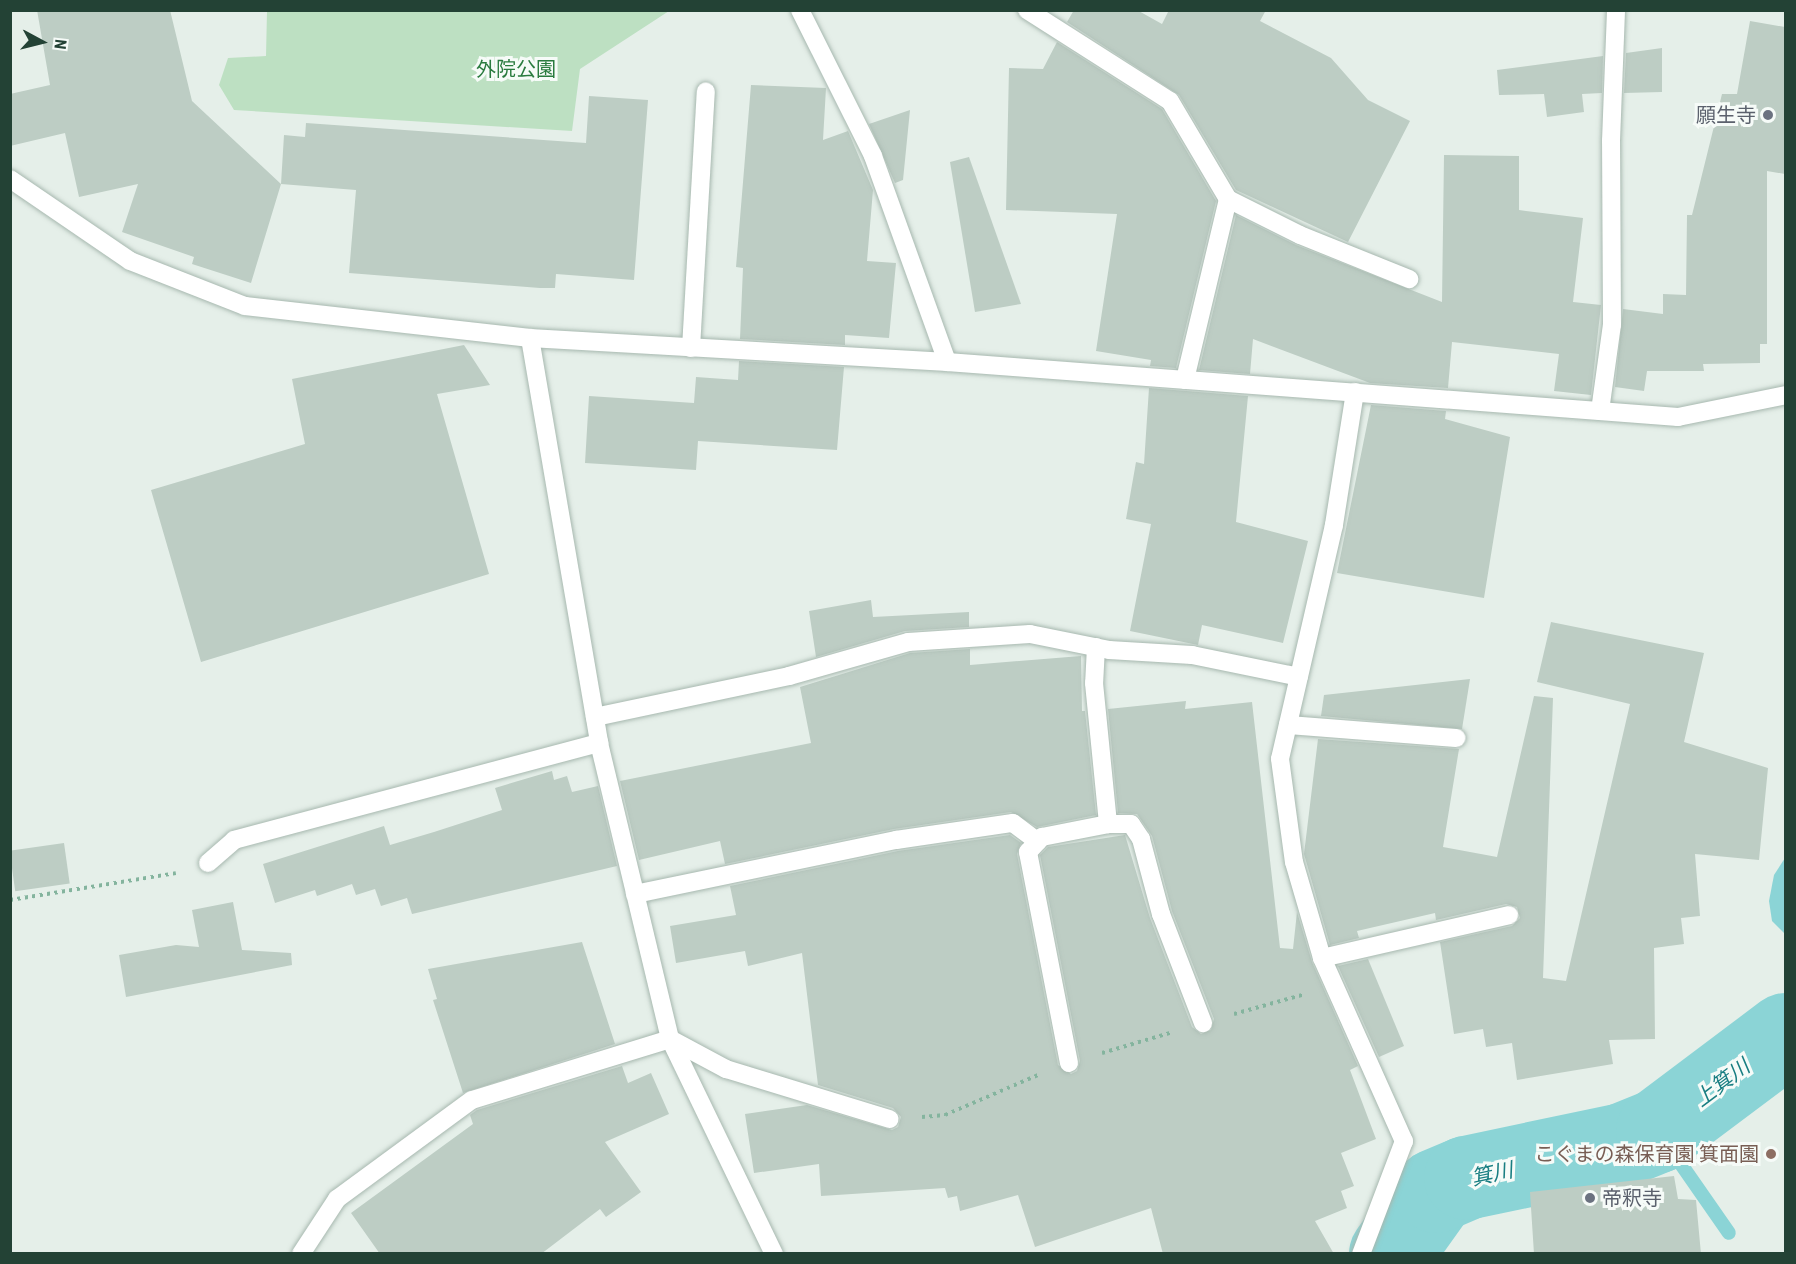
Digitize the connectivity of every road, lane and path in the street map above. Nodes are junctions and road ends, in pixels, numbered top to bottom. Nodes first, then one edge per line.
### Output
1 (800, 10) edge
2 (1027, 10) edge
3 (1616, 10) edge
4 (706, 91) dead end
5 (10, 179) edge
6 (1228, 199) junction
7 (1408, 279) dead end
8 (530, 338) junction
9 (691, 348) junction
10 (947, 362) junction
11 (1185, 380) junction
12 (1354, 392) junction
13 (1785, 395) edge
14 (1600, 411) junction
15 (1096, 647) junction
16 (1299, 677) junction
17 (595, 717) junction
18 (1288, 725) junction
19 (1456, 738) dead end
20 (599, 743) junction
21 (1108, 824) junction
22 (1038, 842) junction
23 (208, 863) joint
24 (635, 894) junction
25 (10, 900) edge
26 (1509, 915) dead end
27 (1322, 958) junction
28 (1335, 985) junction
29 (1203, 1023) junction
30 (670, 1039) junction
31 (1069, 1063) junction
32 (890, 1119) joint
33 (301, 1254) edge
34 (774, 1254) edge
35 (1361, 1254) edge

1 - 10 street
2 - 6 street
3 - 14 street
4 - 9 street
5 - 8 street
6 - 7 street
6 - 11 street
8 - 9 street
8 - 17 street
9 - 10 street
10 - 11 street
11 - 12 street
12 - 14 street
12 - 16 street
13 - 14 street
15 - 16 street
15 - 17 street
15 - 21 street
16 - 18 street
17 - 20 street
18 - 19 street
18 - 27 street
20 - 23 street
20 - 24 street
21 - 22 street
21 - 29 street
22 - 24 street
22 - 31 street
23 - 25 path
24 - 30 street
26 - 27 street
27 - 28 street
28 - 29 path
28 - 35 street
29 - 31 path
30 - 32 street
30 - 33 street
30 - 34 street
31 - 32 path

